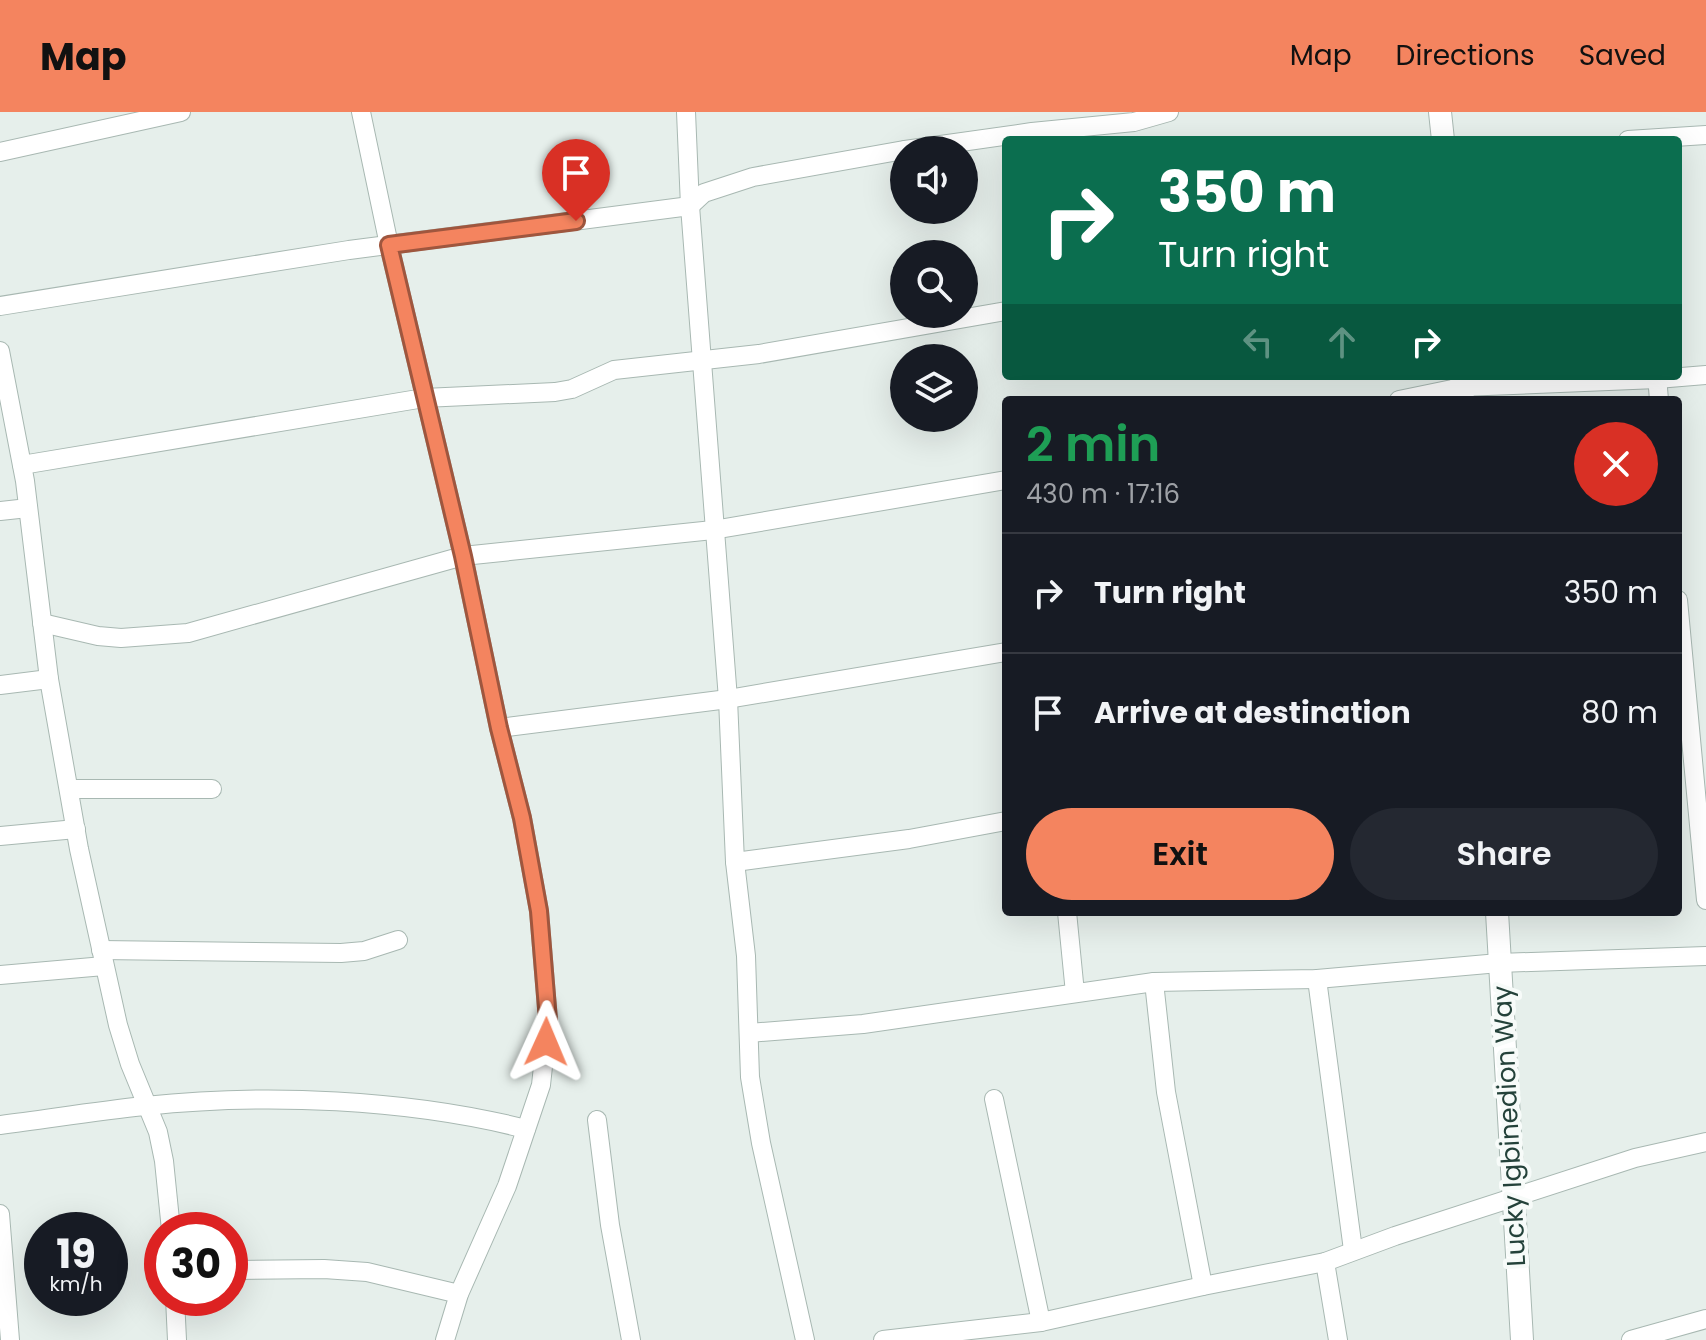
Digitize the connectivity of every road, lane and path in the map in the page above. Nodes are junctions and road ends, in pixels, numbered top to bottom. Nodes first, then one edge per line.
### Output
1 (181, 112) edge
2 (361, 112) edge
3 (686, 112) edge
4 (1169, 112) edge
5 (1440, 112) edge
6 (1706, 135) edge
7 (1002, 136) edge
8 (1004, 136) edge
9 (1443, 136) edge
10 (1682, 137) edge
11 (978, 140) edge
12 (0, 152) edge
13 (890, 153) edge
14 (690, 206) junction
15 (389, 245) junction
16 (0, 306) edge
17 (1002, 312) edge
18 (1, 360) edge
19 (702, 362) junction
20 (1706, 375) edge
21 (1682, 376) edge
22 (1618, 380) edge
23 (1462, 388) edge
24 (1420, 396) edge
25 (424, 398) junction
26 (22, 465) junction
27 (1002, 481) edge
28 (28, 508) junction
29 (0, 511) edge
30 (713, 530) junction
31 (463, 556) junction
32 (42, 623) junction
33 (1682, 643) edge
34 (1002, 653) edge
35 (49, 679) junction
36 (0, 685) edge
37 (728, 699) junction
38 (499, 728) junction
39 (69, 789) junction
40 (212, 789) dead end
41 (1002, 822) edge
42 (76, 829) junction
43 (0, 836) edge
44 (735, 862) junction
45 (1706, 900) edge
46 (1067, 916) edge
47 (1497, 916) edge
48 (398, 940) dead end
49 (1706, 956) edge
50 (102, 958) junction
51 (1499, 963) junction
52 (0, 975) edge
53 (1317, 979) junction
54 (1154, 982) junction
55 (1075, 993) junction
56 (749, 1033) junction
57 (994, 1099) dead end
58 (147, 1106) junction
59 (597, 1120) dead end
60 (0, 1125) edge
61 (526, 1129) junction
62 (1706, 1142) edge
63 (1513, 1199) junction
64 (169, 1212) edge
65 (0, 1214) edge
66 (1353, 1250) junction
67 (1325, 1262) junction
68 (248, 1270) edge
69 (1203, 1286) junction
70 (459, 1294) junction
71 (176, 1316) edge
72 (1706, 1319) edge
73 (1041, 1322) junction
74 (10, 1340) edge
75 (177, 1340) edge
76 (445, 1340) edge
77 (631, 1340) edge
78 (805, 1340) edge
79 (883, 1340) edge
80 (1338, 1340) edge
81 (1522, 1340) edge
82 (1631, 1340) edge

1 - 12 street
2 - 15 street
3 - 14 street
4 - 8 street
5 - 9 street
6 - 10 street
7 - 11 street
13 - 14 street
14 - 15 street
14 - 19 street
15 - 16 street
15 - 25 street
17 - 19 street
18 - 26 street
19 - 25 street
19 - 30 street
20 - 21 street
22 - 23 street
23 - 24 street
25 - 26 street
25 - 31 street
26 - 28 street
27 - 30 street
28 - 29 street
28 - 32 street
30 - 31 street
30 - 37 street
31 - 32 street
31 - 38 street
32 - 35 street
33 - 45 street
34 - 37 street
35 - 36 street
35 - 39 street
37 - 38 street
37 - 44 street
38 - 61 street
39 - 40 street
39 - 42 street
41 - 44 street
42 - 43 street
42 - 50 street
44 - 56 street
46 - 55 street
47 - 51 street, Lucky Igbinedion Way
48 - 50 street
49 - 51 street
50 - 52 street
50 - 58 street
51 - 53 street
51 - 63 street, Lucky Igbinedion Way
53 - 54 street
53 - 66 street
54 - 55 street
54 - 69 street
55 - 56 street
56 - 78 street
57 - 73 street
58 - 60 street
58 - 61 street
58 - 64 street
59 - 77 street
61 - 70 street
62 - 63 street
63 - 66 street
63 - 81 street, Lucky Igbinedion Way
65 - 74 street
66 - 67 street
67 - 69 street
67 - 80 street
68 - 70 street
69 - 73 street
70 - 76 street
71 - 75 street
72 - 82 street
73 - 79 street

